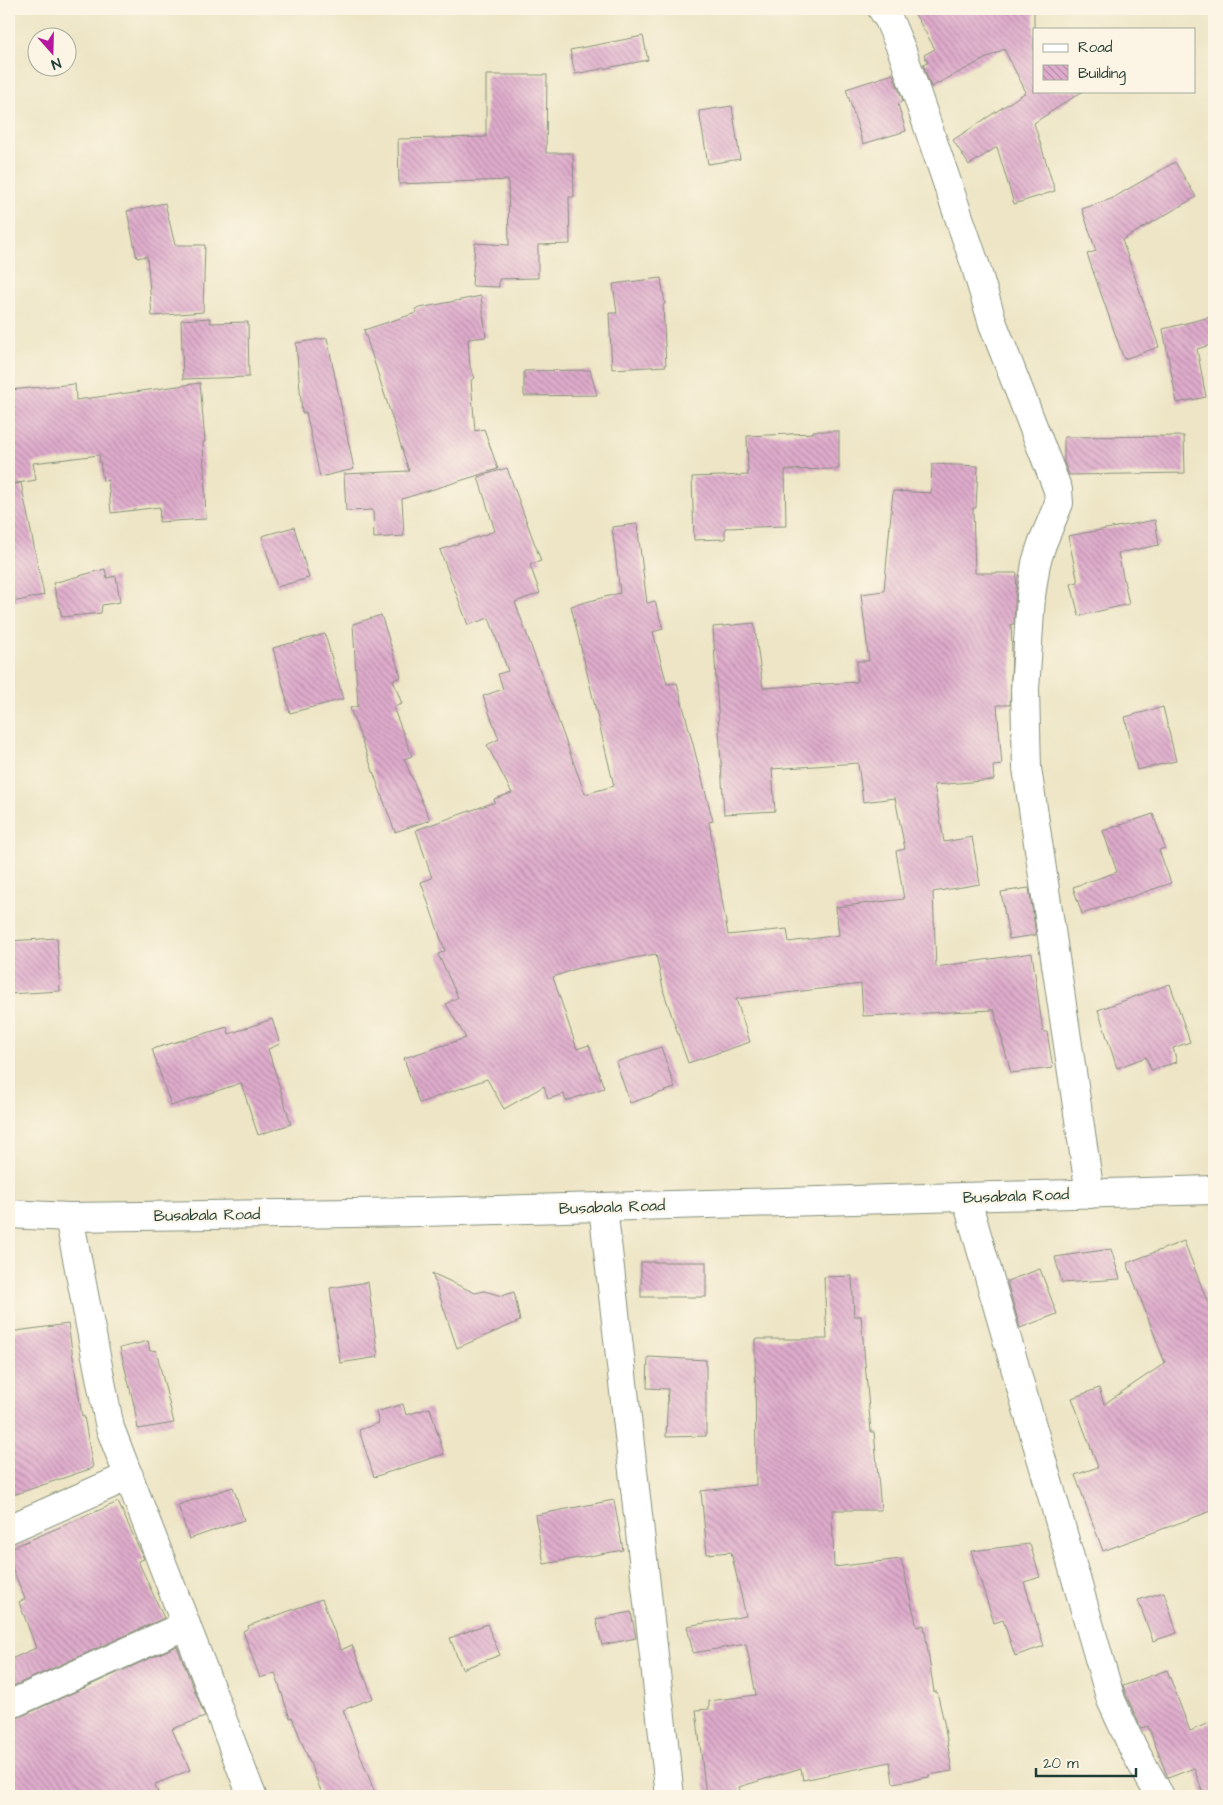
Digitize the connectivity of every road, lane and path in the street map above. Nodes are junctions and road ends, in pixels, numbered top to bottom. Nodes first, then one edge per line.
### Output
1 (882, 9) edge
2 (1214, 1190) edge
3 (1090, 1194) junction
4 (966, 1197) junction
5 (603, 1207) junction
6 (9, 1214) edge
7 (69, 1217) junction
8 (128, 1476) junction
9 (9, 1529) edge
10 (186, 1625) junction
11 (9, 1705) edge
12 (251, 1796) edge
13 (670, 1796) edge
14 (1160, 1796) edge

1 - 3 street
2 - 3 street, Busabala Road
3 - 4 street, Busabala Road
4 - 5 street, Busabala Road
4 - 14 street
5 - 7 street, Busabala Road
5 - 13 street
6 - 7 street, Busabala Road
7 - 8 street
8 - 9 street
8 - 10 street
10 - 11 street
10 - 12 street

